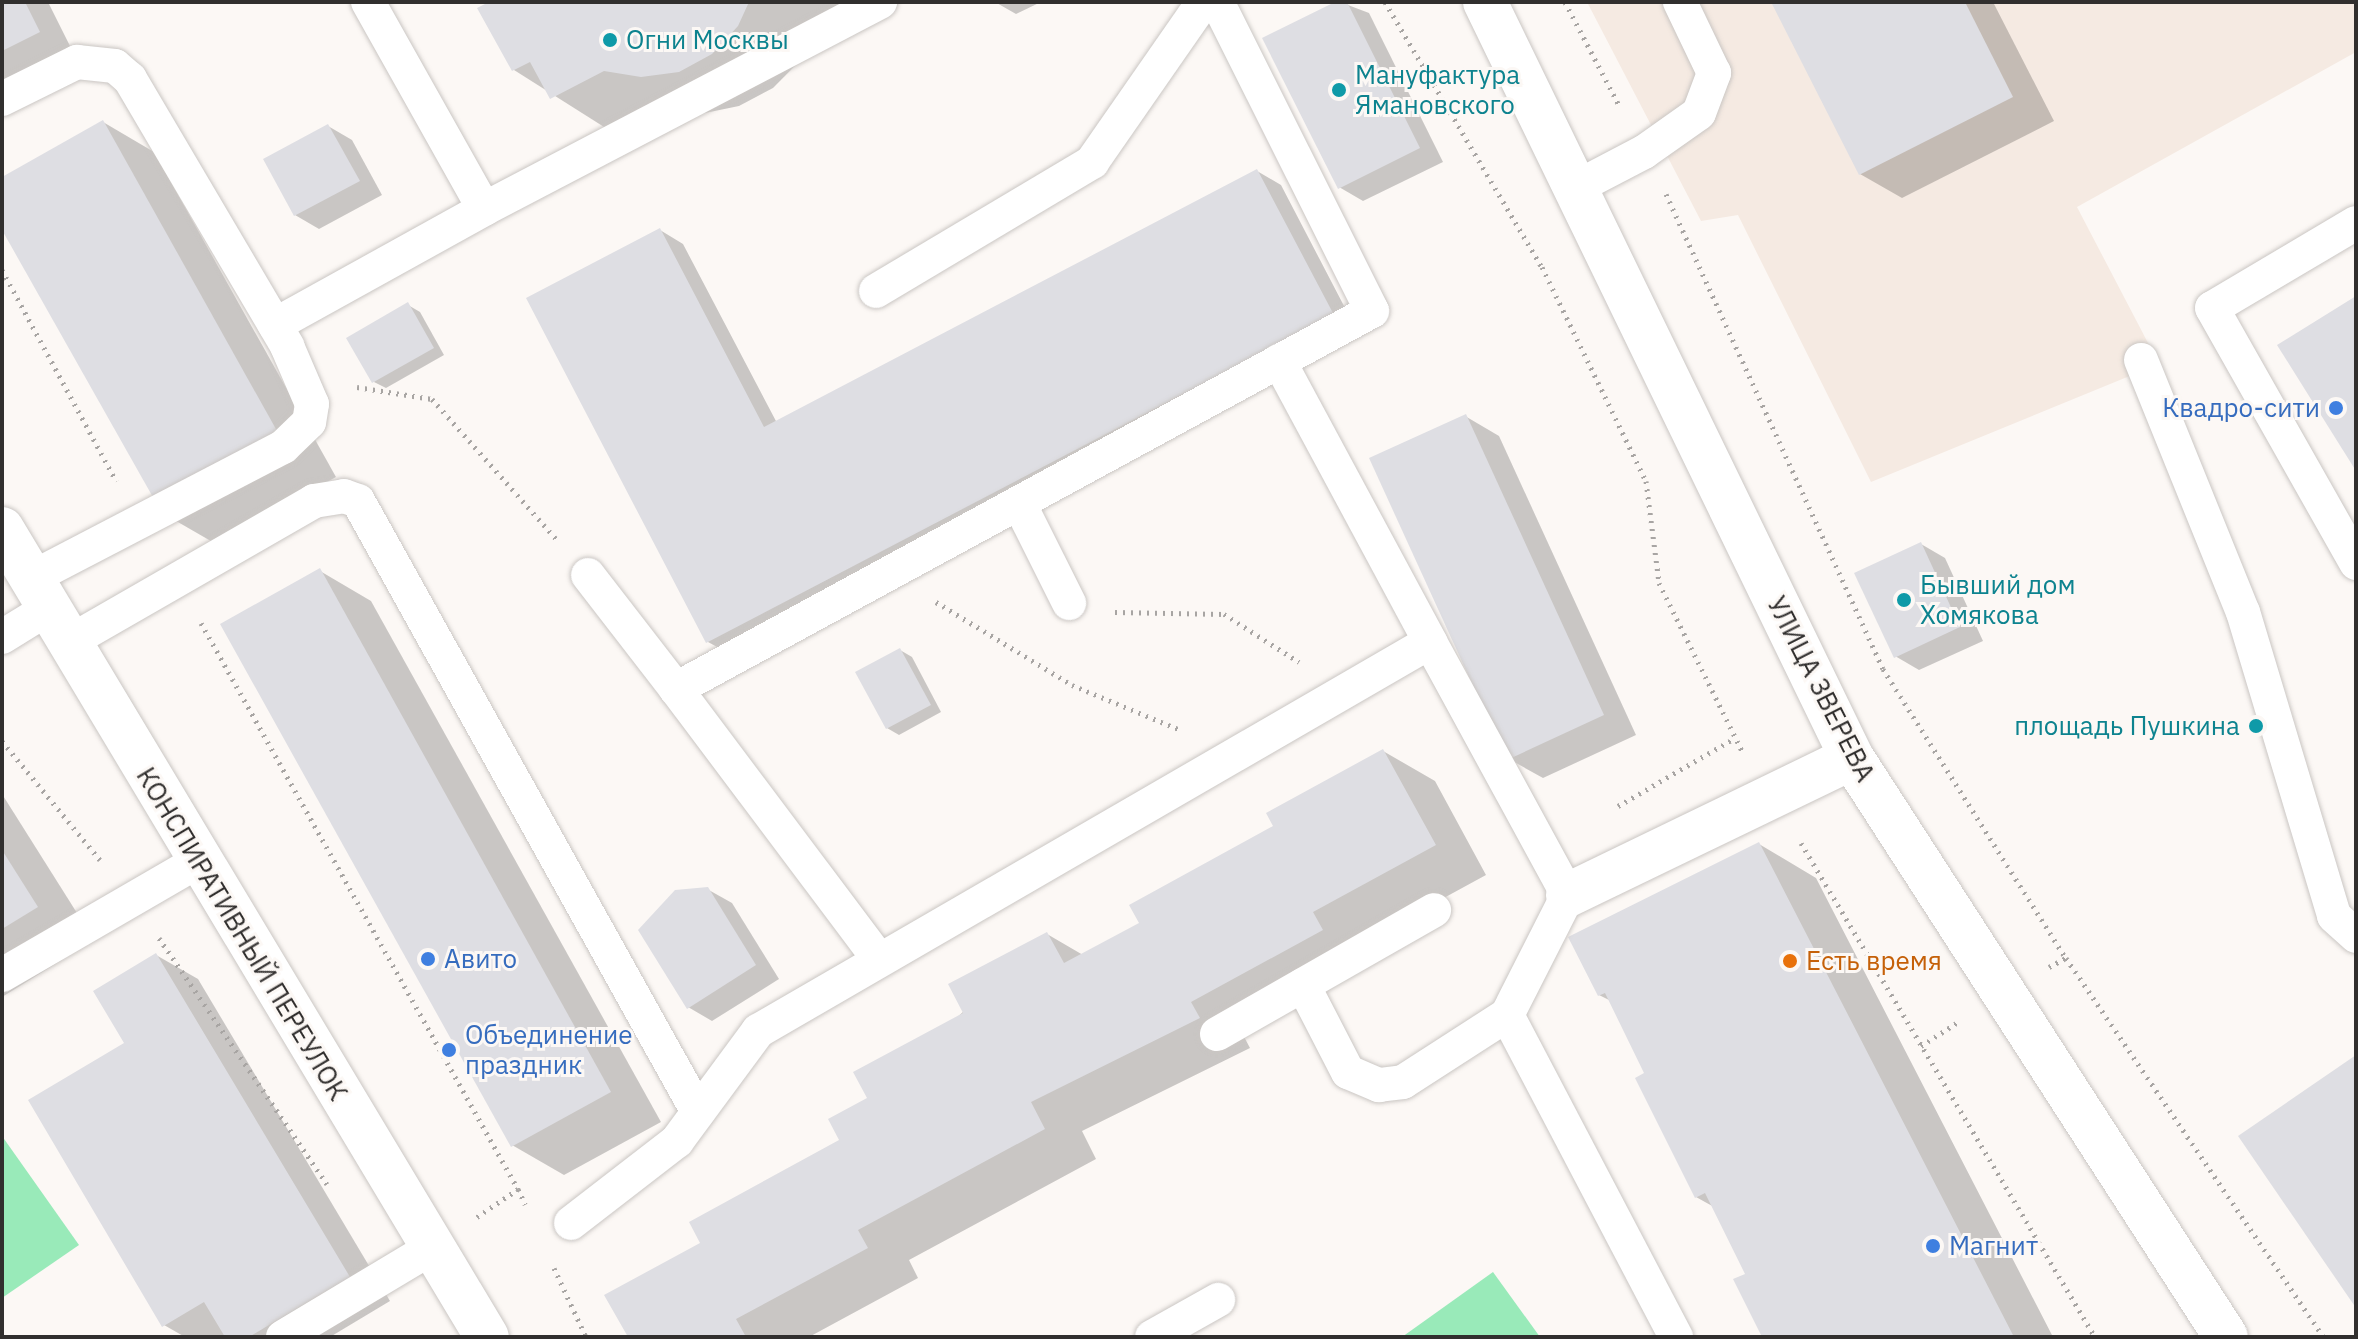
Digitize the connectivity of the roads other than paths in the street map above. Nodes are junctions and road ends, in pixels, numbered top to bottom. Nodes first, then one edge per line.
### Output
1 (368, 2) edge
2 (880, 2) edge
3 (1203, 2) edge
4 (1217, 2) edge
5 (1485, 2) edge
6 (1680, 2) edge
7 (2, 99) edge
8 (1575, 188) junction
9 (484, 209) junction
10 (2356, 223) edge
11 (876, 291) dead end
12 (281, 335) junction
13 (2141, 360) dead end
14 (1279, 361) junction
15 (1019, 503) junction
16 (2, 529) edge
17 (2356, 563) edge
18 (588, 575) road end
19 (1069, 603) road end
20 (50, 610) junction
21 (2, 637) edge
22 (1430, 642) junction
23 (676, 689) junction
24 (1852, 758) junction
25 (199, 861) junction
26 (1568, 895) junction
27 (1434, 910) dead end
28 (2356, 936) edge
29 (879, 959) junction
30 (2, 975) edge
31 (1303, 985) junction
32 (1507, 1015) junction
33 (1217, 1034) dead end
34 (698, 1112) junction
35 (571, 1223) road end
36 (430, 1249) junction
37 (1218, 1300) dead end
38 (283, 1337) edge
39 (487, 1337) edge
40 (1152, 1337) edge
41 (1676, 1337) edge
42 (2226, 1337) edge

1 - 9 lane
2 - 9 lane
3 - 11 lane
4 - 14 lane
5 - 8 street, УЛИЦА ЗВЕРЕВА
6 - 8 lane
7 - 12 lane
8 - 24 street, УЛИЦА ЗВЕРЕВА
9 - 12 lane
10 - 17 lane
12 - 20 lane
13 - 28 lane
14 - 15 lane
14 - 22 lane
15 - 19 lane
15 - 23 lane
16 - 20 street, КОНСПИРАТИВНЫЙ ПЕРЕУЛОК
18 - 23 lane
20 - 21 lane
20 - 25 street, КОНСПИРАТИВНЫЙ ПЕРЕУЛОК
20 - 34 lane
22 - 26 lane
22 - 29 lane
23 - 29 lane
24 - 26 street
24 - 42 street, УЛИЦА ЗВЕРЕВА
25 - 30 lane
25 - 36 street, КОНСПИРАТИВНЫЙ ПЕРЕУЛОК
26 - 32 lane
27 - 31 lane
29 - 34 lane
31 - 32 lane
31 - 33 lane
32 - 41 lane
34 - 35 lane
36 - 38 lane
36 - 39 street, КОНСПИРАТИВНЫЙ ПЕРЕУЛОК
37 - 40 lane

